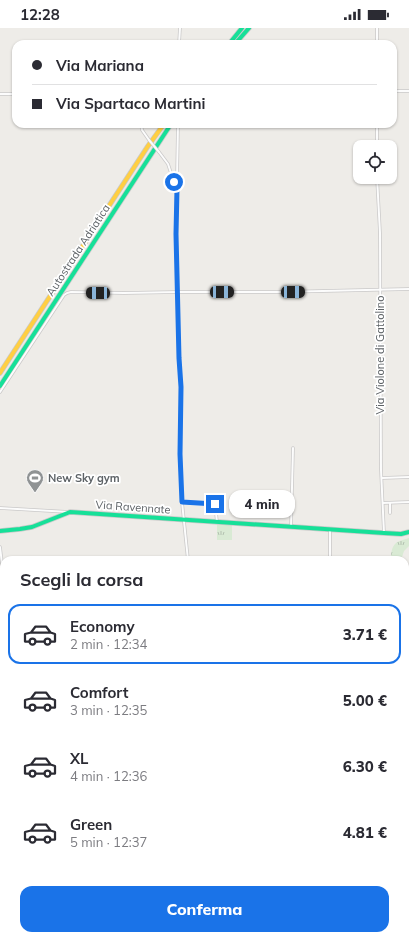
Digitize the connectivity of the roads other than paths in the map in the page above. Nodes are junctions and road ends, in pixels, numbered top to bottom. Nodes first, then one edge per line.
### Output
1 (180, 28) edge
2 (242, 28) edge
3 (248, 28) edge
4 (377, 28) edge
5 (179, 40) edge
6 (232, 40) edge
7 (238, 40) edge
8 (377, 40) edge
9 (397, 91) edge
10 (409, 91) edge
11 (0, 94) edge
12 (12, 94) edge
13 (142, 128) edge
14 (161, 128) edge
15 (168, 128) edge
16 (178, 128) edge
17 (377, 128) edge
18 (377, 140) edge
19 (377, 184) edge
20 (177, 189) junction
21 (380, 289) junction
22 (409, 289) edge
23 (178, 292) junction
24 (0, 373) edge
25 (0, 386) edge
26 (0, 392) edge
27 (293, 448) dead end
28 (409, 477) edge
29 (382, 478) junction
30 (182, 502) junction
31 (409, 502) edge
32 (383, 503) junction
33 (390, 503) junction
34 (0, 508) edge
35 (54, 511) junction
36 (70, 512) junction
37 (390, 513) dead end
38 (59, 516) junction
39 (184, 520) junction
40 (217, 522) junction
41 (291, 527) junction
42 (0, 530) edge
43 (330, 530) junction
44 (409, 532) edge
45 (384, 533) junction
46 (188, 556) edge
47 (330, 556) edge

1 - 5 street
2 - 6 main road
3 - 7 main road
4 - 8 street
9 - 10 street
11 - 12 street
13 - 20 street, bridge
14 - 24 main road, Autostrada Adriatica
15 - 25 main road, Autostrada Adriatica
16 - 20 street
17 - 18 street
19 - 21 street, Via Violone di Gattolino
20 - 23 street
21 - 22 street
21 - 23 street
21 - 29 street, Via Violone di Gattolino
23 - 26 street
23 - 30 street
27 - 41 street
28 - 29 street
29 - 32 street, Via Violone di Gattolino
30 - 39 street
30 - 40 street
31 - 33 street
32 - 33 street
32 - 45 street, Via Violone di Gattolino
33 - 37 street
34 - 35 street, Via Ravennate
35 - 36 street, Via Ravennate
35 - 38 street
36 - 38 main road, Via Ravennate
36 - 39 main road, Via Ravennate
38 - 42 main road, Via Ravennate
39 - 40 main road, Via Ravennate
39 - 46 street
40 - 41 main road, Via Ravennate
41 - 43 main road, Via Ravennate
43 - 45 main road, Via Ravennate
43 - 47 street
44 - 45 main road, Via Ravennate

